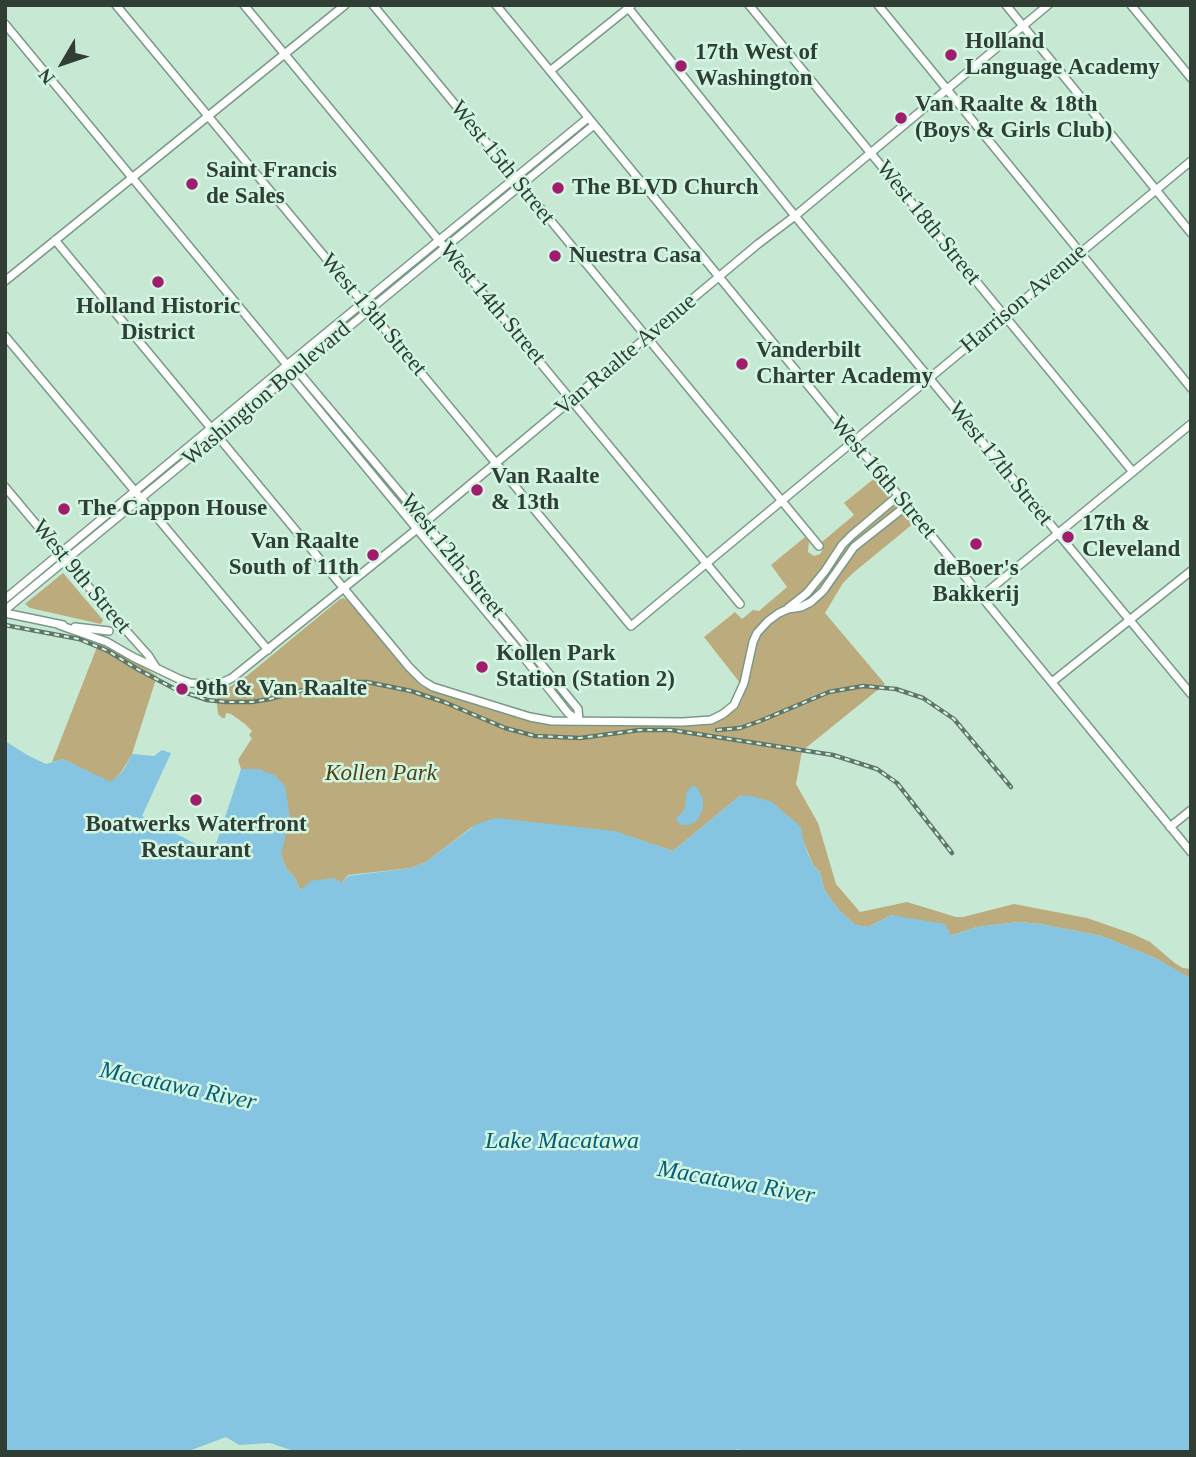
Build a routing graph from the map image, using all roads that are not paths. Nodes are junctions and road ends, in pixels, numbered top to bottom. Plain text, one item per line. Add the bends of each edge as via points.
1 (116, 5) edge
2 (244, 5) edge
3 (345, 5) edge
4 (373, 5) edge
5 (496, 5) edge
6 (749, 5) edge
7 (878, 5) edge
8 (1006, 5) edge
9 (1048, 5) edge
10 (1131, 5) edge
11 (628, 6) edge
12 (5, 24) edge
13 (1023, 26) junction
14 (285, 54) junction
15 (550, 71) junction
16 (1191, 78) edge
17 (947, 89) junction
18 (208, 117) junction
19 (588, 118) junction
20 (594, 125) junction
21 (870, 152) junction
22 (1191, 161) edge
23 (132, 177) junction
24 (518, 181) junction
25 (1156, 190) junction
26 (795, 216) junction
27 (1191, 233) edge
28 (55, 240) junction
29 (439, 240) junction
30 (445, 247) junction
31 (1080, 253) junction
32 (720, 277) junction
33 (5, 281) edge
34 (363, 303) junction
35 (368, 310) junction
36 (1004, 315) junction
37 (5, 336) edge
38 (648, 338) junction
39 (287, 365) junction
40 (293, 372) junction
41 (929, 377) junction
42 (1191, 388) edge
43 (572, 400) junction
44 (1191, 424) edge
45 (214, 432) junction
46 (852, 441) junction
47 (496, 463) junction
48 (1133, 472) junction
49 (5, 487) edge
50 (138, 494) junction
51 (898, 496) junction
52 (781, 500) junction
53 (906, 506) junction
54 (425, 523) junction
55 (417, 530) junction
56 (1058, 534) junction
57 (819, 546) dead end
58 (63, 556) junction
59 (706, 562) junction
60 (1191, 570) edge
61 (343, 589) junction
62 (982, 597) junction
63 (5, 599) edge
64 (740, 604) dead end
65 (788, 609) junction
66 (5, 611) edge
67 (113, 615) junction
68 (1129, 619) junction
69 (59, 625) junction
70 (631, 626) joint
71 (109, 631) junction
72 (107, 642) junction
73 (268, 650) junction
74 (156, 668) junction
75 (1052, 682) junction
76 (1191, 694) edge
77 (579, 722) junction
78 (1191, 810) edge
79 (1170, 827) junction
80 (1191, 852) edge

1 - 18 street, West 13th Street
2 - 14 street, West 14th Street
3 - 14 street
4 - 24 street, West 15th Street
5 - 15 street, West 16th Street
6 - 21 street, West 18th Street
7 - 17 street
8 - 13 street
9 - 13 street, Van Raalte Avenue
10 - 16 street
11 - 15 street
11 - 26 street, West 17th Street
12 - 23 street, West 12th Street
13 - 17 street, Van Raalte Avenue
13 - 25 street
14 - 18 street
14 - 29 street, West 14th Street
15 - 19 street, West 16th Street
17 - 21 street, Van Raalte Avenue
17 - 31 street
18 - 23 street
18 - 34 street, West 13th Street
19 - 20 street, West 16th Street
19 - 24 street, Washington Boulevard
20 - 24 street, Washington Boulevard
20 - 32 street, West 16th Street
21 - 26 street, Van Raalte Avenue
21 - 36 street, West 18th Street
22 - 25 street, Harrison Avenue
23 - 28 street
23 - 39 street, West 12th Street
24 - 29 street, Washington Boulevard
24 - 30 street, Washington Boulevard
24 - 38 street, West 15th Street
25 - 27 street
25 - 31 street, Harrison Avenue
26 - 32 street, Van Raalte Avenue
26 - 41 street, West 17th Street
28 - 33 street
28 - 45 street
29 - 30 street, West 14th Street
29 - 34 street, Washington Boulevard
30 - 35 street, Washington Boulevard
30 - 43 street, West 14th Street
31 - 36 street, Harrison Avenue
31 - 42 street
32 - 38 street, Van Raalte Avenue
32 - 46 street, West 16th Street
34 - 35 street, West 13th Street
34 - 39 street, Washington Boulevard
35 - 40 street, Washington Boulevard
35 - 47 street, West 13th Street
36 - 41 street, Harrison Avenue
36 - 48 street, West 18th Street
37 - 50 street
38 - 43 street, Van Raalte Avenue
38 - 52 street, West 15th Street
39 - 40 street, West 12th Street
39 - 45 street, Washington Boulevard
40 - 45 street, Washington Boulevard
40 - 54 street, West 12th Street via 301,374
40 - 55 street, West 12th Street via 294,380
41 - 46 street, Harrison Avenue
41 - 56 street, West 17th Street
43 - 47 street, Van Raalte Avenue
43 - 59 street, West 14th Street
44 - 48 street
45 - 50 street, Washington Boulevard
45 - 61 street
46 - 51 street, West 16th Street
46 - 52 street, Harrison Avenue
47 - 54 street, Van Raalte Avenue
47 - 70 street, West 13th Street
48 - 56 street
49 - 58 street, West 9th Street
50 - 58 street, Washington Boulevard
50 - 73 street
51 - 53 street, West 16th Street
51 - 65 street via 842,545 807,593
52 - 57 street, West 15th Street
52 - 59 street, Harrison Avenue
53 - 62 street, West 16th Street
53 - 65 street via 854,547 811,602
54 - 55 street, Van Raalte Avenue
54 - 77 street, West 12th Street via 578,709
55 - 61 street, Van Raalte Avenue
55 - 77 street, West 12th Street
56 - 62 street
56 - 68 street, West 17th Street
58 - 63 street, Washington Boulevard
58 - 66 street, Washington Boulevard
58 - 67 street, West 9th Street
59 - 64 street, West 14th Street
59 - 70 street, Harrison Avenue
60 - 68 street
61 - 73 street, Van Raalte Avenue
61 - 77 street via 409,667 433,687 530,717
62 - 75 street, West 16th Street
65 - 77 street via 757,633 744,683 734,705 723,714 711,720 683,722
66 - 69 street
67 - 71 street
67 - 74 street, West 9th Street
68 - 75 street
68 - 76 street, West 17th Street
69 - 71 street
69 - 72 street
71 - 72 street
72 - 74 street
73 - 74 street, Van Raalte Avenue via 219,684 195,684
75 - 79 street, West 16th Street
78 - 79 street
79 - 80 street, West 16th Street

